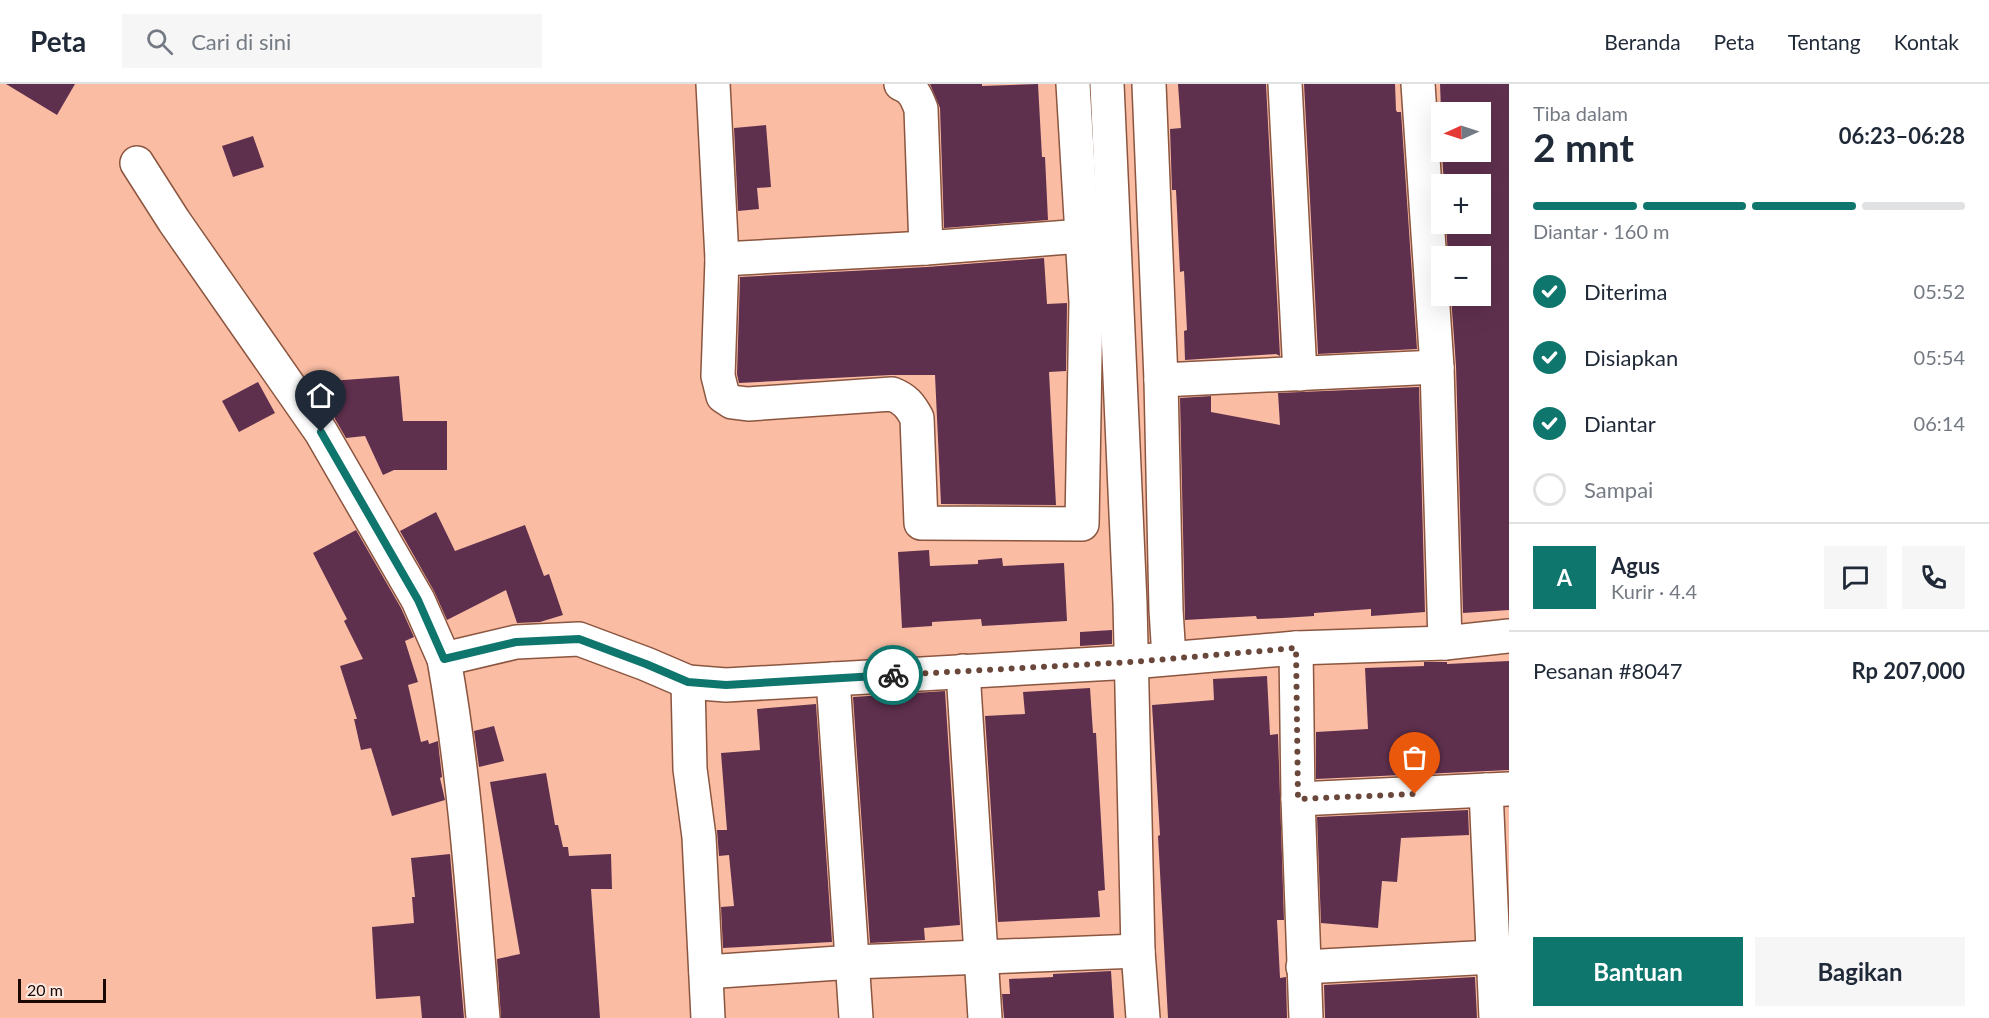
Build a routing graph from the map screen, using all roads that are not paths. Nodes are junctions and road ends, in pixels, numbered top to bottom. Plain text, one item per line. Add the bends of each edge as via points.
1 (713, 84) edge
2 (901, 84) edge
3 (1073, 84) edge
4 (1107, 84) edge
5 (1149, 84) edge
6 (1285, 84) edge
7 (1418, 84) edge
8 (137, 163) dead end
9 (1082, 236) junction
10 (926, 248) junction
11 (722, 259) junction
12 (1101, 302) junction
13 (1437, 367) junction
14 (1300, 374) junction
15 (1161, 380) junction
16 (1509, 636) edge
17 (1445, 643) junction
18 (1296, 648) junction
19 (1169, 658) junction
20 (444, 659) junction
21 (1132, 662) junction
22 (963, 671) junction
23 (834, 679) junction
24 (688, 682) junction
25 (1498, 790) edge
26 (1298, 799) junction
27 (1138, 951) junction
28 (980, 957) junction
29 (1493, 957) junction
30 (853, 962) junction
31 (1303, 967) junction
32 (706, 972) junction
33 (483, 1018) edge
34 (708, 1018) edge
35 (856, 1018) edge
36 (985, 1018) edge
37 (1143, 1018) edge
38 (1306, 1018) edge
39 (1496, 1018) edge

1 - 11 street
2 - 10 street via 915,94 921,109
3 - 9 street
4 - 12 street
5 - 15 street
6 - 14 street
7 - 13 street
8 - 20 street via 321,432 418,600
9 - 10 street
9 - 12 street
10 - 11 street
11 - 12 street via 718,376 723,396 748,404 892,394 903,399 917,418 921,523 1082,524
12 - 21 street
13 - 14 street
13 - 17 street
14 - 15 street
15 - 19 street
16 - 17 street
17 - 18 street
18 - 19 street
18 - 26 street
19 - 21 street
20 - 24 street via 516,642 579,639
20 - 33 street via 454,714
21 - 22 street
21 - 27 street
22 - 23 street
22 - 28 street
23 - 24 street via 726,685
23 - 30 street
24 - 32 street via 690,770 699,837
25 - 26 street
25 - 29 street
26 - 31 street
27 - 28 street
27 - 37 street
28 - 30 street
28 - 36 street
29 - 31 street
29 - 39 street
30 - 32 street
30 - 35 street
31 - 38 street
32 - 34 street

